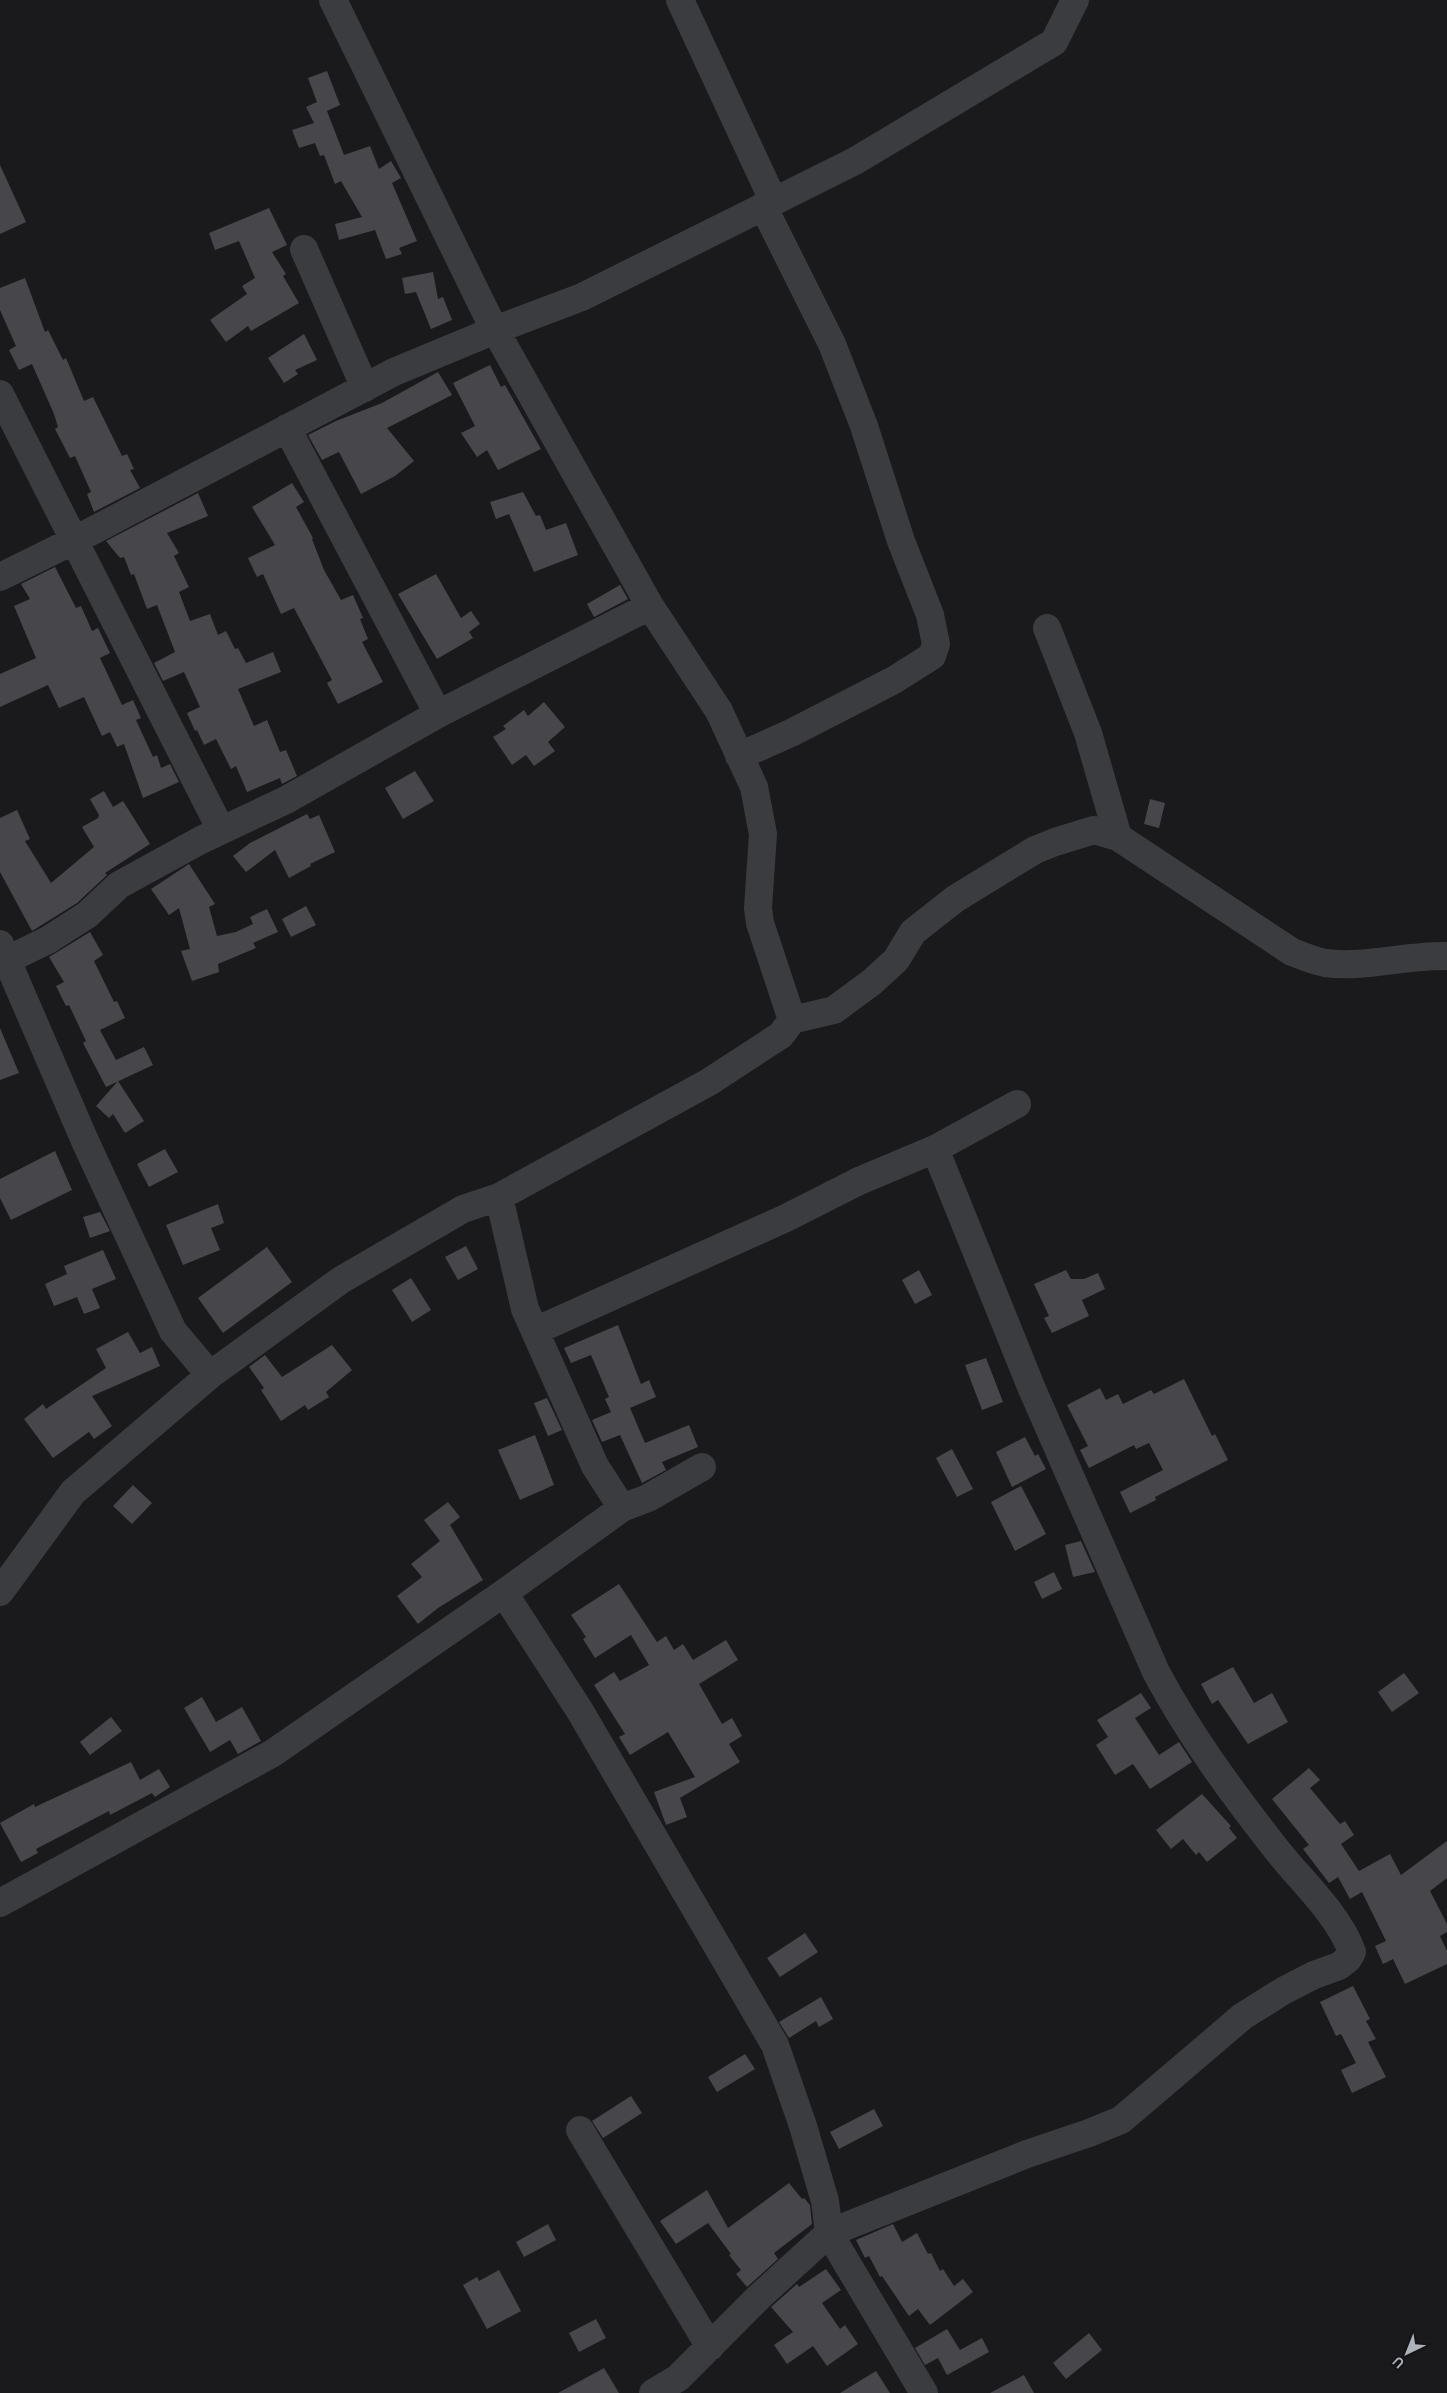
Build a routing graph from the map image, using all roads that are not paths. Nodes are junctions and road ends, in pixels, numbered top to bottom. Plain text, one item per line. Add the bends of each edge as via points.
1 (332, 0) edge
2 (680, 0) edge
3 (1055, 0) edge
4 (1076, 0) edge
5 (1054, 42) junction
6 (768, 203) junction
7 (304, 250) dead end
8 (495, 330) junction
9 (365, 388) junction
10 (0, 394) edge
11 (288, 428) junction
12 (76, 540) junction
13 (0, 577) edge
14 (650, 606) junction
15 (1047, 628) dead end
16 (438, 714) junction
17 (739, 756) junction
18 (221, 830) junction
19 (1118, 838) junction
20 (4, 952) edge
21 (1447, 956) edge
22 (792, 1020) junction
23 (1017, 1104) dead end
24 (935, 1149) junction
25 (499, 1197) junction
26 (535, 1331) junction
27 (210, 1375) junction
28 (702, 1468) dead end
29 (622, 1508) junction
30 (0, 1592) edge
31 (504, 1593) junction
32 (0, 1902) edge
33 (580, 2130) dead end
34 (829, 2233) junction
35 (710, 2347) junction
36 (653, 2393) edge
37 (924, 2393) edge

1 - 8 street
2 - 6 street
3 - 5 street
4 - 5 street
5 - 6 street via 855,161
6 - 8 street via 582,297
6 - 17 street via 832,344 857,408 901,541 930,615 936,644 932,656 894,680
7 - 9 street
8 - 9 street via 394,372
8 - 14 street
9 - 11 street
10 - 12 street
11 - 12 street
11 - 16 street
12 - 13 street
12 - 18 street
14 - 16 street
14 - 17 street via 719,711
15 - 19 street via 1088,733
16 - 18 street via 286,800
17 - 22 street via 754,787 764,834 758,908 760,923
18 - 20 street via 119,885 87,915 48,940
19 - 21 street via 1292,952 1322,962 1350,965
19 - 22 street via 1094,830 1036,850 955,899 913,932 896,960 834,1010
20 - 27 street via 85,1140 173,1331
22 - 25 street via 781,1035 709,1082
23 - 24 street
24 - 26 street
24 - 34 street via 1032,1389 1165,1688 1218,1772 1326,1909 1348,1940 1352,1952 1339,1966 1290,1987 1243,2016 1121,2120
25 - 26 street via 525,1310
25 - 27 street via 463,1210 341,1280
26 - 29 street via 595,1466
27 - 30 street via 73,1492
28 - 29 street via 648,1498
29 - 31 street
31 - 32 street via 273,1753
31 - 34 street via 580,1711 776,2044 822,2191
33 - 35 street
34 - 35 street
34 - 37 street
35 - 36 street via 678,2378

